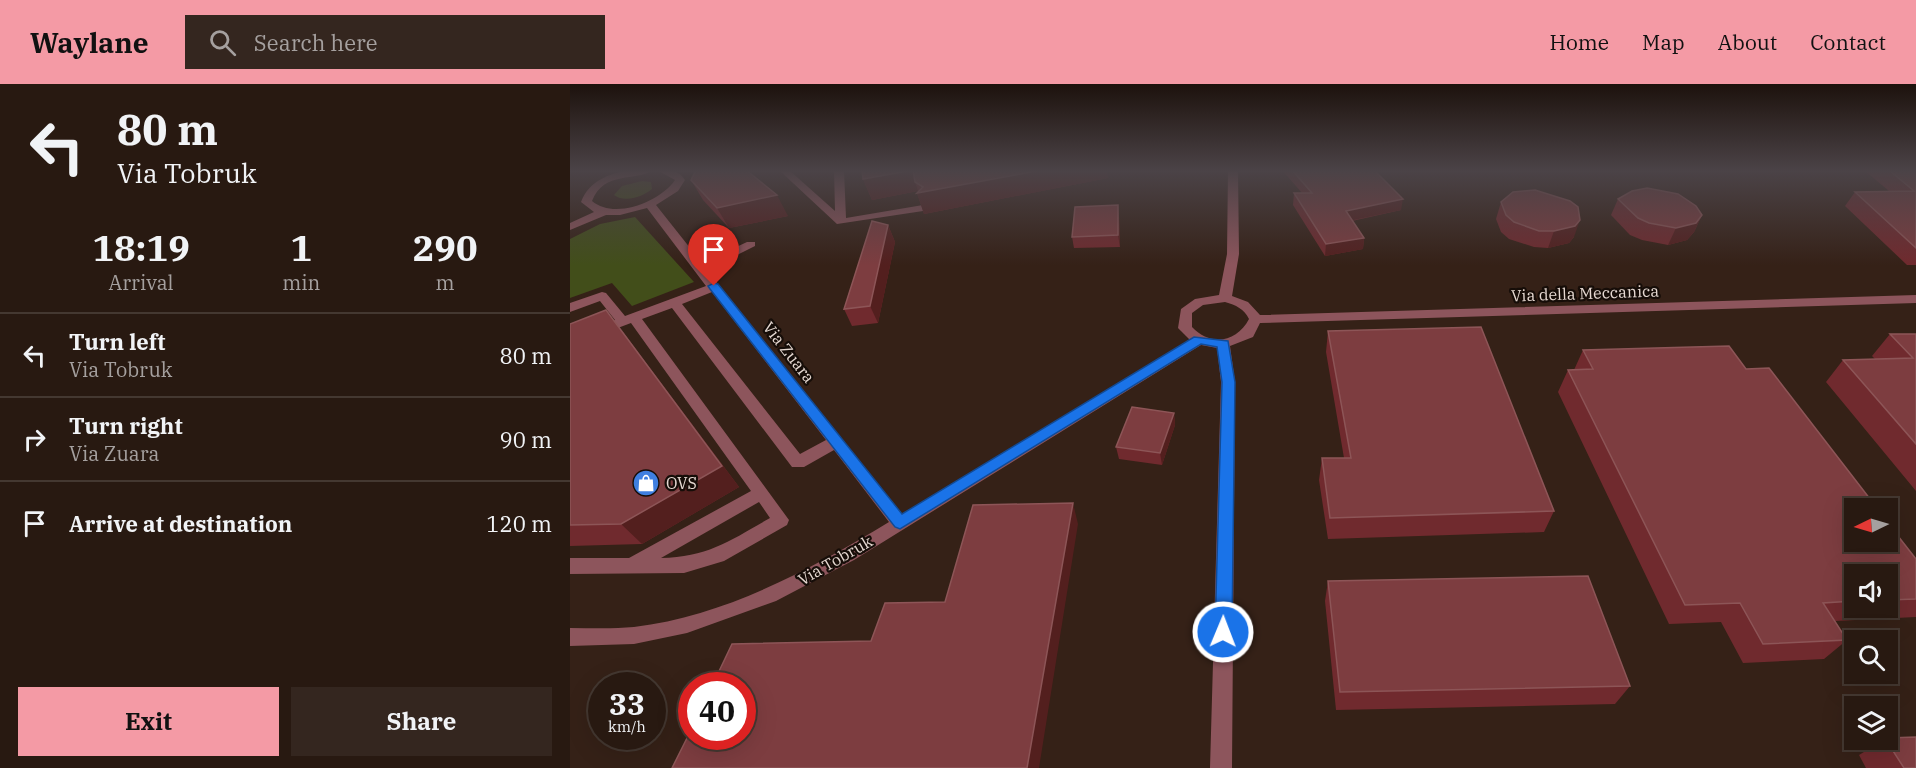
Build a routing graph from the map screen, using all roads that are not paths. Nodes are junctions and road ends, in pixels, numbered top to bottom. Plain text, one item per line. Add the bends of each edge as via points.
1 (586, 202) edge
2 (653, 202) edge
3 (819, 202) edge
4 (840, 202) edge
5 (1233, 202) edge
6 (649, 204) junction
7 (589, 207) junction
8 (923, 208) edge
9 (604, 211) junction
10 (570, 219) edge
11 (841, 222) junction
12 (570, 227) edge
13 (751, 244) dead end
14 (700, 269) junction
15 (714, 286) junction
16 (1225, 298) junction
17 (1916, 299) edge
18 (674, 302) junction
19 (570, 308) edge
20 (1256, 319) junction
21 (628, 320) junction
22 (1199, 340) junction
23 (570, 342) edge
24 (1223, 344) junction
25 (836, 441) junction
26 (762, 493) junction
27 (900, 523) junction
28 (632, 565) junction
29 (570, 566) edge
30 (570, 637) edge
31 (1221, 768) edge

1 - 7 street
2 - 6 street
3 - 11 street
4 - 11 street
5 - 16 street via 1233,254
6 - 9 street
6 - 14 street, Via Zuara
7 - 9 street
7 - 10 street
8 - 11 street
9 - 12 street
13 - 14 street
14 - 15 street, Via Zuara
15 - 18 street
15 - 25 street, Via Zuara
16 - 20 street via 1246,305
16 - 22 street via 1199,302 1186,312 1185,328
17 - 20 street, Via della Meccanica
18 - 21 street
18 - 25 street via 798,463
19 - 21 street via 602,296
20 - 24 street via 1248,334
21 - 23 street
21 - 26 street
22 - 24 street
22 - 27 street, Via Tobruk
24 - 31 street via 1228,382
25 - 27 street, Via Zuara
26 - 28 street
26 - 28 street via 782,520 718,556 684,565
27 - 30 street, Via Tobruk via 804,579 727,614 642,634
28 - 29 street

